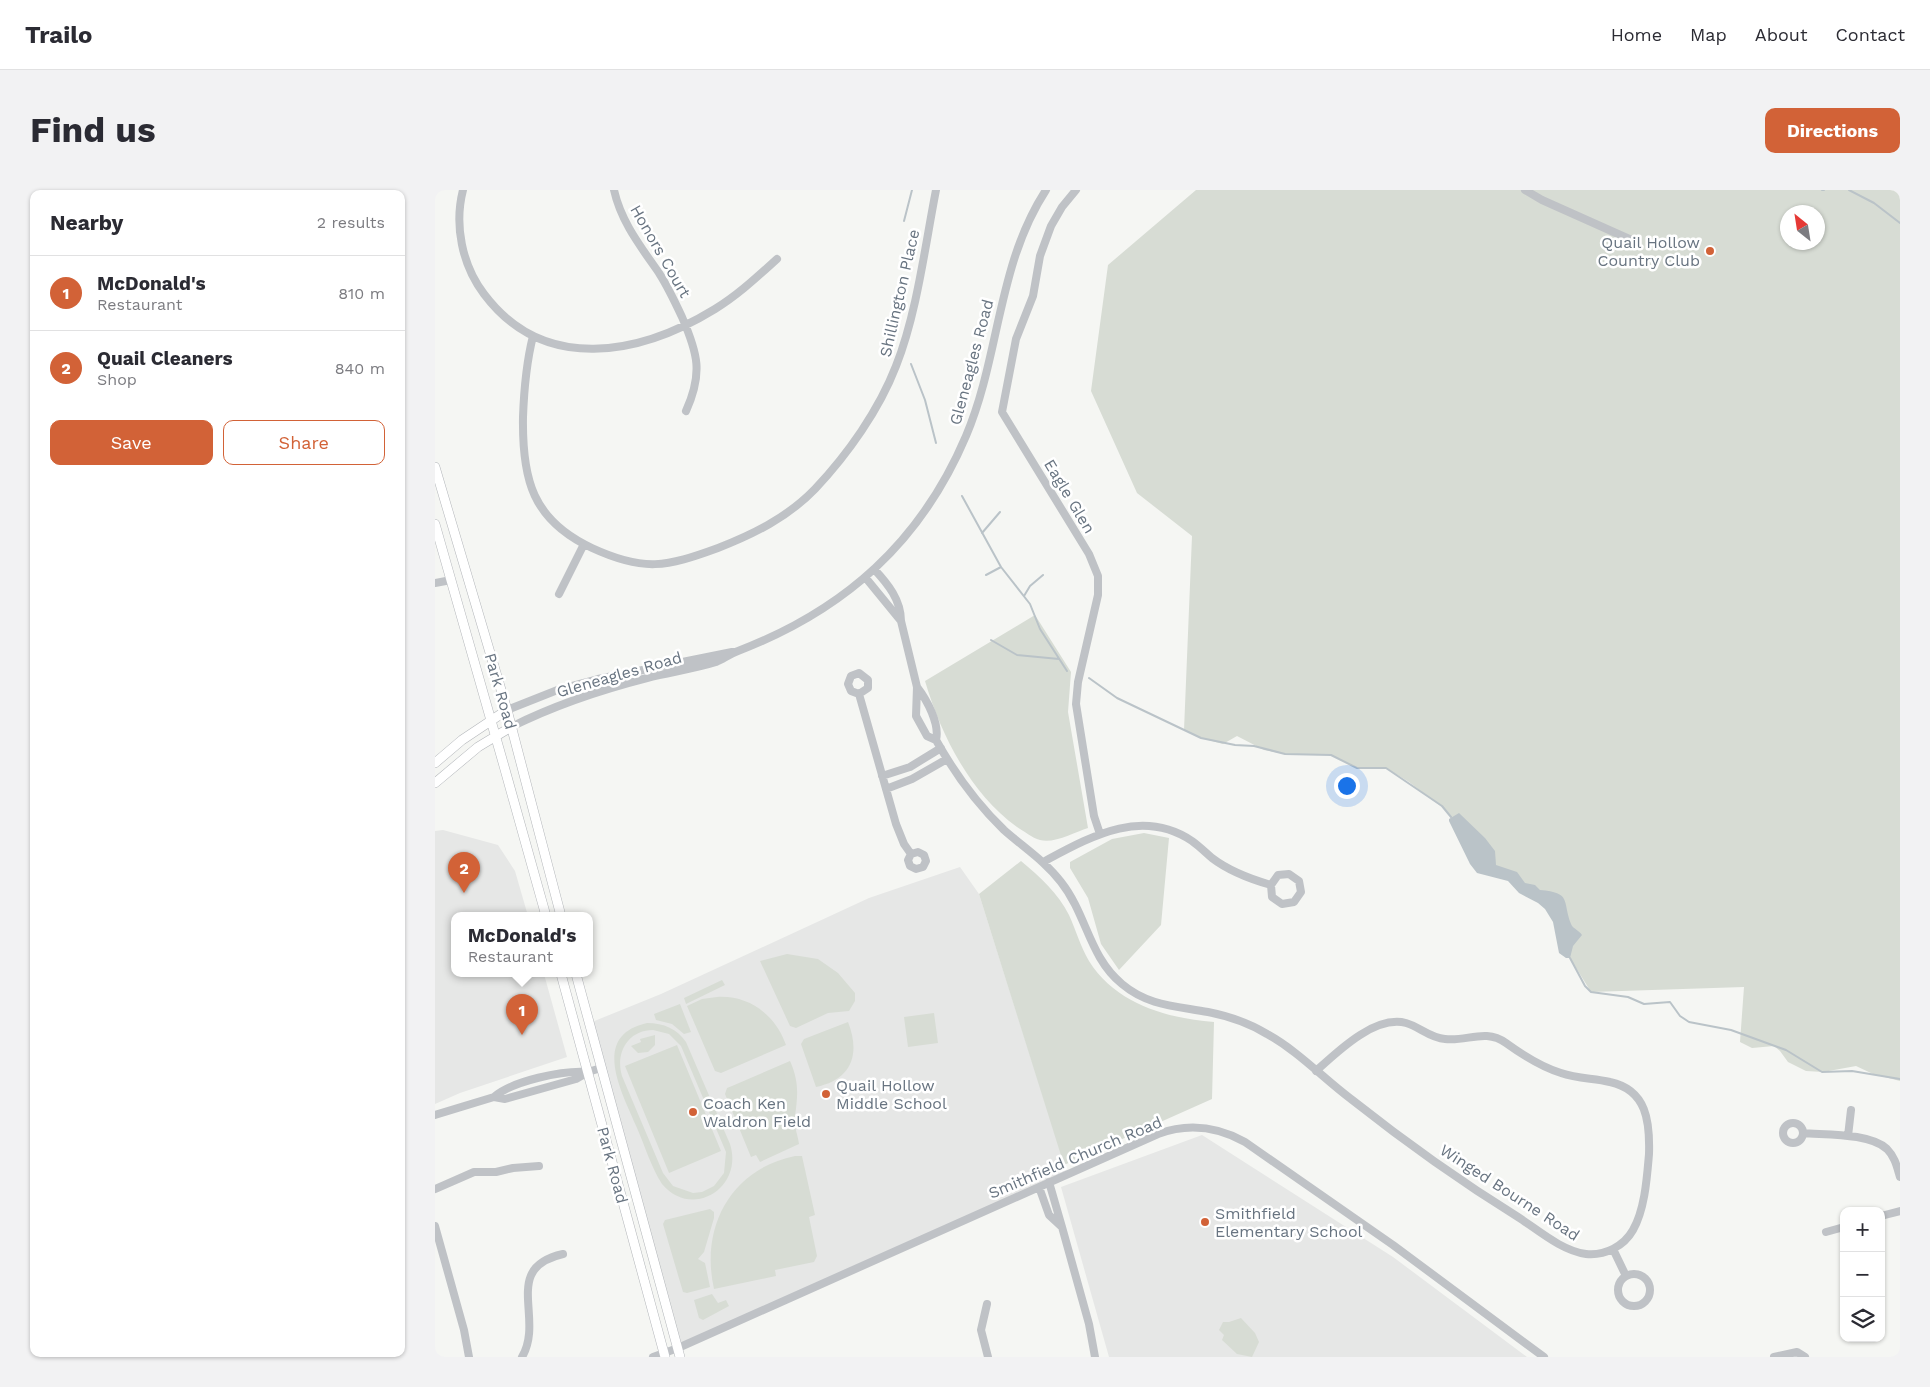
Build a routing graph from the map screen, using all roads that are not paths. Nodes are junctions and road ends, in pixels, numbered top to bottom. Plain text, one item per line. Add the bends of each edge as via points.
1 (463, 190) edge
2 (615, 190) edge
3 (936, 190) edge
4 (1047, 190) edge
5 (1076, 190) edge
6 (1525, 190) edge
7 (1636, 242) dead end
8 (777, 259) dead end
9 (685, 325) junction
10 (533, 336) junction
11 (686, 411) dead end
12 (435, 467) edge
13 (435, 524) edge
14 (584, 544) junction
15 (874, 569) junction
16 (865, 577) junction
17 (451, 580) junction
18 (435, 583) edge
19 (559, 594) dead end
20 (901, 620) junction
21 (736, 652) junction
22 (917, 687) junction
23 (859, 694) dead end
24 (507, 710) junction
25 (492, 719) junction
26 (511, 727) junction
27 (497, 735) junction
28 (936, 740) junction
29 (941, 748) junction
30 (947, 759) junction
31 (435, 763) edge
32 (882, 776) junction
33 (435, 783) edge
34 (886, 789) junction
35 (1100, 834) junction
36 (911, 854) dead end
37 (1043, 862) junction
38 (1271, 885) junction
39 (544, 912) edge
40 (560, 912) edge
41 (562, 977) edge
42 (577, 977) edge
43 (601, 1068) junction
44 (1316, 1071) junction
45 (588, 1072) junction
46 (1851, 1110) dead end
47 (435, 1115) edge
48 (1803, 1134) dead end
49 (1848, 1136) junction
50 (539, 1166) dead end
51 (1900, 1177) edge
52 (1049, 1182) junction
53 (1039, 1187) junction
54 (435, 1189) edge
55 (1900, 1211) edge
56 (1885, 1215) edge
57 (435, 1226) edge
58 (1062, 1227) junction
59 (1840, 1228) edge
60 (1826, 1232) dead end
61 (1613, 1249) junction
62 (563, 1254) dead end
63 (1626, 1276) junction
64 (987, 1304) dead end
65 (679, 1353) edge
66 (665, 1355) edge
67 (469, 1357) edge
68 (522, 1357) edge
69 (653, 1357) edge
70 (988, 1357) edge
71 (1095, 1357) edge
72 (1544, 1357) edge
73 (1774, 1357) edge
74 (1806, 1357) edge

1 - 10 street via 460,237 473,276 499,312
2 - 9 street, Honors Court via 632,234 668,287
3 - 14 street, Shillington Place via 907,333 896,366 863,427 815,489 763,529 678,562 637,564
4 - 15 street, Gleneagles Road via 1027,224 1014,256 982,388 953,465 904,540
5 - 35 street, Eagle Glen via 1051,226 1040,256 1033,296 1016,339 1002,412 1089,554 1098,576 1098,595 1076,704 1094,816
6 - 7 street
8 - 9 street via 730,300
9 - 10 street via 632,344 607,349 573,349
9 - 11 street, Honors Court via 696,351 698,368
10 - 14 street, Shillington Place via 525,373 523,443 526,475 535,499 547,516
12 - 24 main road, Park Road
13 - 17 main road, Park Road
14 - 19 street
15 - 16 street, Gleneagles Road
15 - 20 street, Winged Bourne Road via 898,603
16 - 20 street, Winged Bourne Road
16 - 21 street, Gleneagles Road via 838,600 801,623
17 - 18 street
17 - 25 main road, Park Road
20 - 22 street, Winged Bourne Road
21 - 24 street, Gleneagles Road via 598,678
21 - 26 street, Gleneagles Road via 716,662 606,689 543,711
22 - 28 street, Winged Bourne Road via 925,697 938,732
22 - 28 street, Winged Bourne Road via 916,716 927,736
23 - 32 street
24 - 25 main road
24 - 26 main road, Park Road
25 - 27 main road, Park Road
25 - 31 main road
26 - 27 main road
26 - 40 main road, Park Road
27 - 33 main road via 450,768
27 - 39 main road, Park Road
28 - 29 street, Winged Bourne Road
29 - 30 street, Winged Bourne Road
29 - 32 street via 910,767
30 - 34 street via 912,779
30 - 37 street, Winged Bourne Road via 968,792 989,815
32 - 34 street
34 - 36 street via 904,844
35 - 37 street
35 - 38 street via 1140,825 1166,828 1192,841 1238,873
37 - 44 street, Winged Bourne Road via 1073,898 1105,968 1130,990 1153,1003 1210,1012 1245,1023 1282,1043
38 - 38 street via 1273,897 1282,904 1294,902 1301,892 1299,881 1289,874 1278,875
41 - 45 main road, Park Road
42 - 43 main road, Park Road
43 - 45 street
43 - 65 main road, Park Road
44 - 61 street, Winged Bourne Road via 1463,1181 1571,1250 1594,1254
44 - 61 street via 1367,1030 1394,1022 1415,1026 1442,1039 1489,1036 1502,1040 1548,1069 1579,1078 1608,1081 1626,1088 1640,1099 1648,1115 1648,1161 1636,1226 1627,1239
45 - 47 street via 570,1071 550,1076
45 - 66 main road, Park Road
46 - 49 street
48 - 49 street
49 - 51 street via 1872,1140 1886,1149
50 - 54 street via 474,1172
52 - 53 street, Smithfield Church Road
52 - 58 street
52 - 72 street, Smithfield Church Road via 1167,1131 1194,1127 1224,1132 1245,1142 1320,1194
53 - 58 street via 1049,1216
53 - 65 street, Smithfield Church Road
55 - 56 street
57 - 67 street
58 - 71 street
59 - 60 street
61 - 63 street
62 - 68 street via 541,1261 530,1274 528,1341
63 - 63 street via 1638,1274 1648,1282 1649,1294 1641,1303 1629,1305 1620,1297 1619,1285
64 - 70 street via 981,1330
65 - 66 street, Smithfield Church Road
66 - 69 street, Smithfield Church Road
73 - 74 street via 1797,1352

